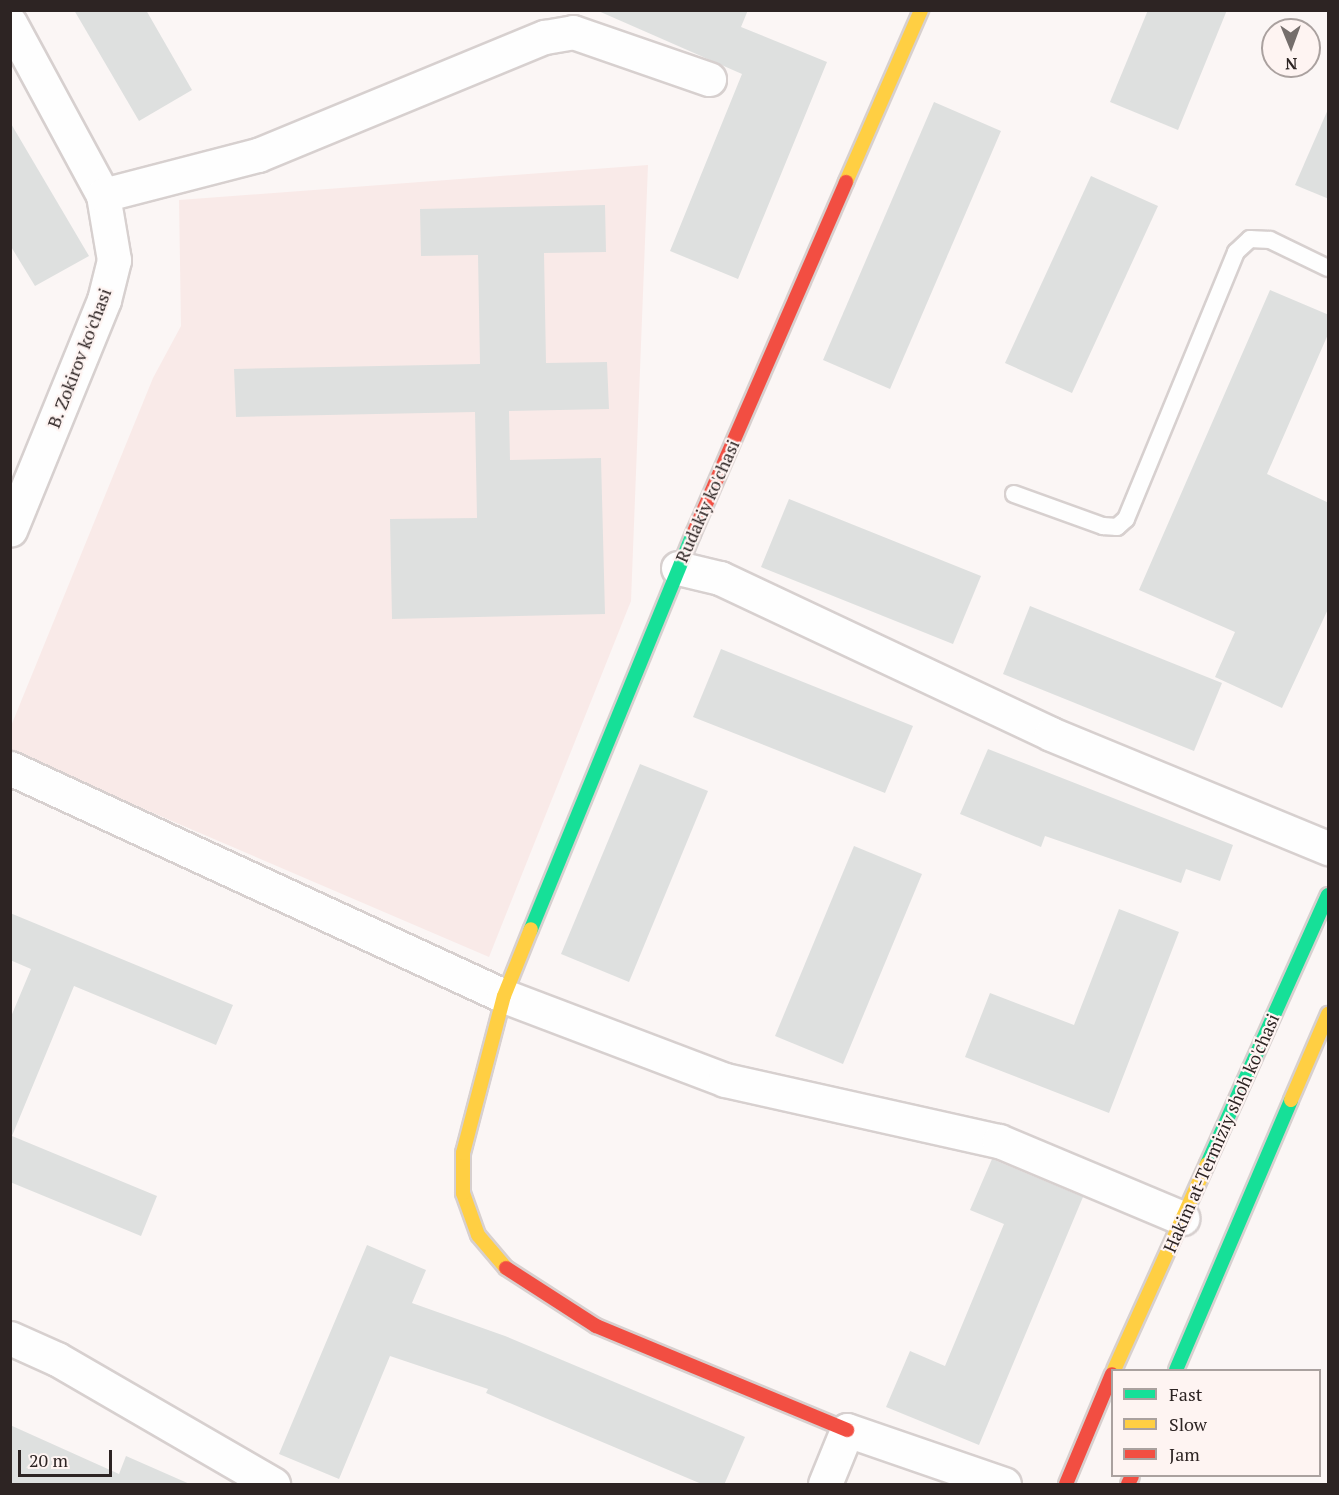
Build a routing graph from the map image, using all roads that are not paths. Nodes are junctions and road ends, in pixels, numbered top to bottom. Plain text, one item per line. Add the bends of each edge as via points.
1 (921, 10) edge
2 (10, 23) edge
3 (709, 79) dead end
4 (103, 195) junction
5 (1329, 268) edge
6 (1014, 494) dead end
7 (10, 530) edge
8 (678, 568) junction
9 (10, 768) edge
10 (1329, 848) edge
11 (1329, 895) edge
12 (504, 996) junction
13 (1329, 1014) edge
14 (1182, 1218) junction
15 (10, 1338) edge
16 (1114, 1369) edge
17 (1177, 1369) edge
18 (1111, 1377) edge
19 (847, 1430) junction
20 (228, 1474) edge
21 (273, 1485) edge
22 (825, 1485) edge
23 (1004, 1485) edge
24 (1066, 1485) edge

1 - 8 street, Rudakiy ko'chasi
2 - 4 street, B. Zokirov ko'chasi
3 - 4 street via 573,32 563,33 258,155
4 - 7 street, B. Zokirov ko'chasi via 114,260 105,300
5 - 6 lane via 1270,240 1250,239 1236,252 1126,519 1116,527
8 - 10 street via 720,578 1051,734
8 - 12 street, Rudakiy ko'chasi
9 - 12 street
11 - 14 street, Hakim at-Termiziy shoh ko'chasi
12 - 14 street via 725,1080 999,1142
12 - 19 street, Rudakiy ko'chasi via 463,1153 463,1193 478,1235 510,1273 596,1326
13 - 17 street
14 - 16 street, Hakim at-Termiziy shoh ko'chasi
15 - 20 street via 57,1359
18 - 24 street, Hakim at-Termiziy shoh ko'chasi
19 - 22 street
19 - 23 street
20 - 21 street

